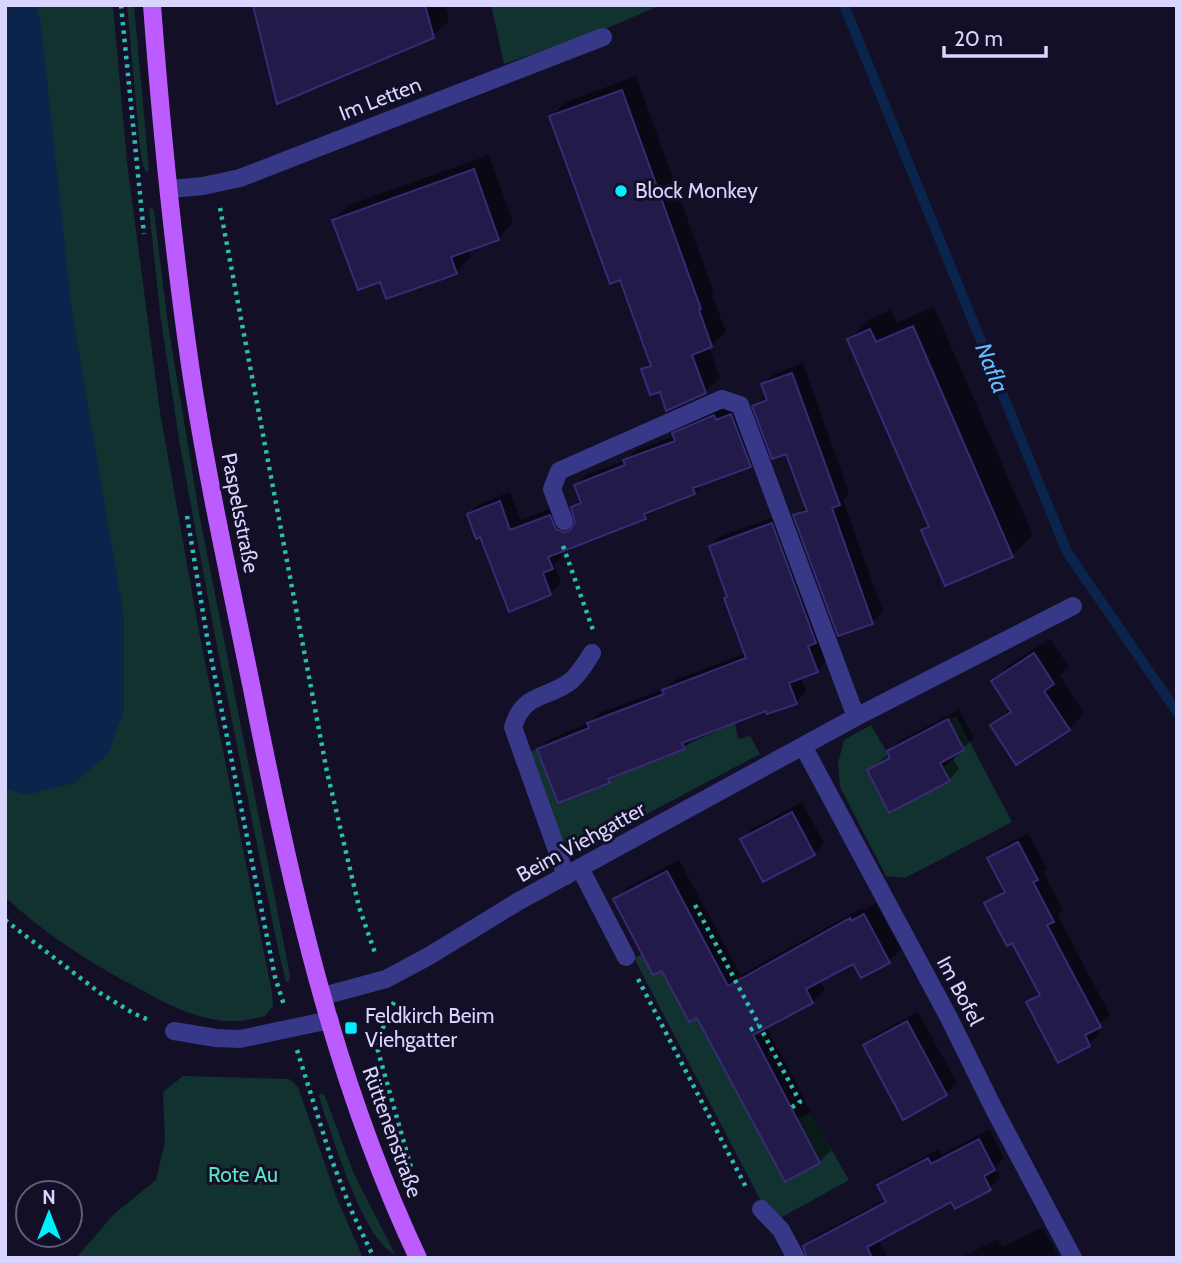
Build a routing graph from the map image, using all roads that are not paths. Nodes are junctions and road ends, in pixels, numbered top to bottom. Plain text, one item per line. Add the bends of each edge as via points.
1 (152, 5) edge
2 (603, 37) dead end
3 (170, 189) junction
4 (564, 521) road end
5 (1073, 606) dead end
6 (592, 653) road end
7 (856, 717) junction
8 (803, 746) junction
9 (573, 872) junction
10 (626, 957) road end
11 (323, 996) junction
12 (330, 1020) junction
13 (174, 1031) road end
14 (761, 1209) road end
15 (418, 1258) edge
16 (796, 1258) edge
17 (1073, 1258) edge

1 - 3 main road, Paspelsstraße
2 - 3 street, Im Letten via 240,178
3 - 11 main road, Paspelsstraße via 190,366 222,542 272,788
4 - 7 street via 552,488 559,471 722,399 740,405
5 - 7 street, Beim Viehgatter
6 - 9 street via 570,681 517,712 513,727
7 - 8 street, Beim Viehgatter
8 - 9 street, Beim Viehgatter
8 - 17 street, Im Bofel
9 - 10 street
9 - 11 street, Beim Viehgatter via 386,979
11 - 12 main road, Paspelsstraße
12 - 13 street via 240,1039
12 - 15 main road, Rüttenenstraße via 358,1113
14 - 16 street via 781,1230

